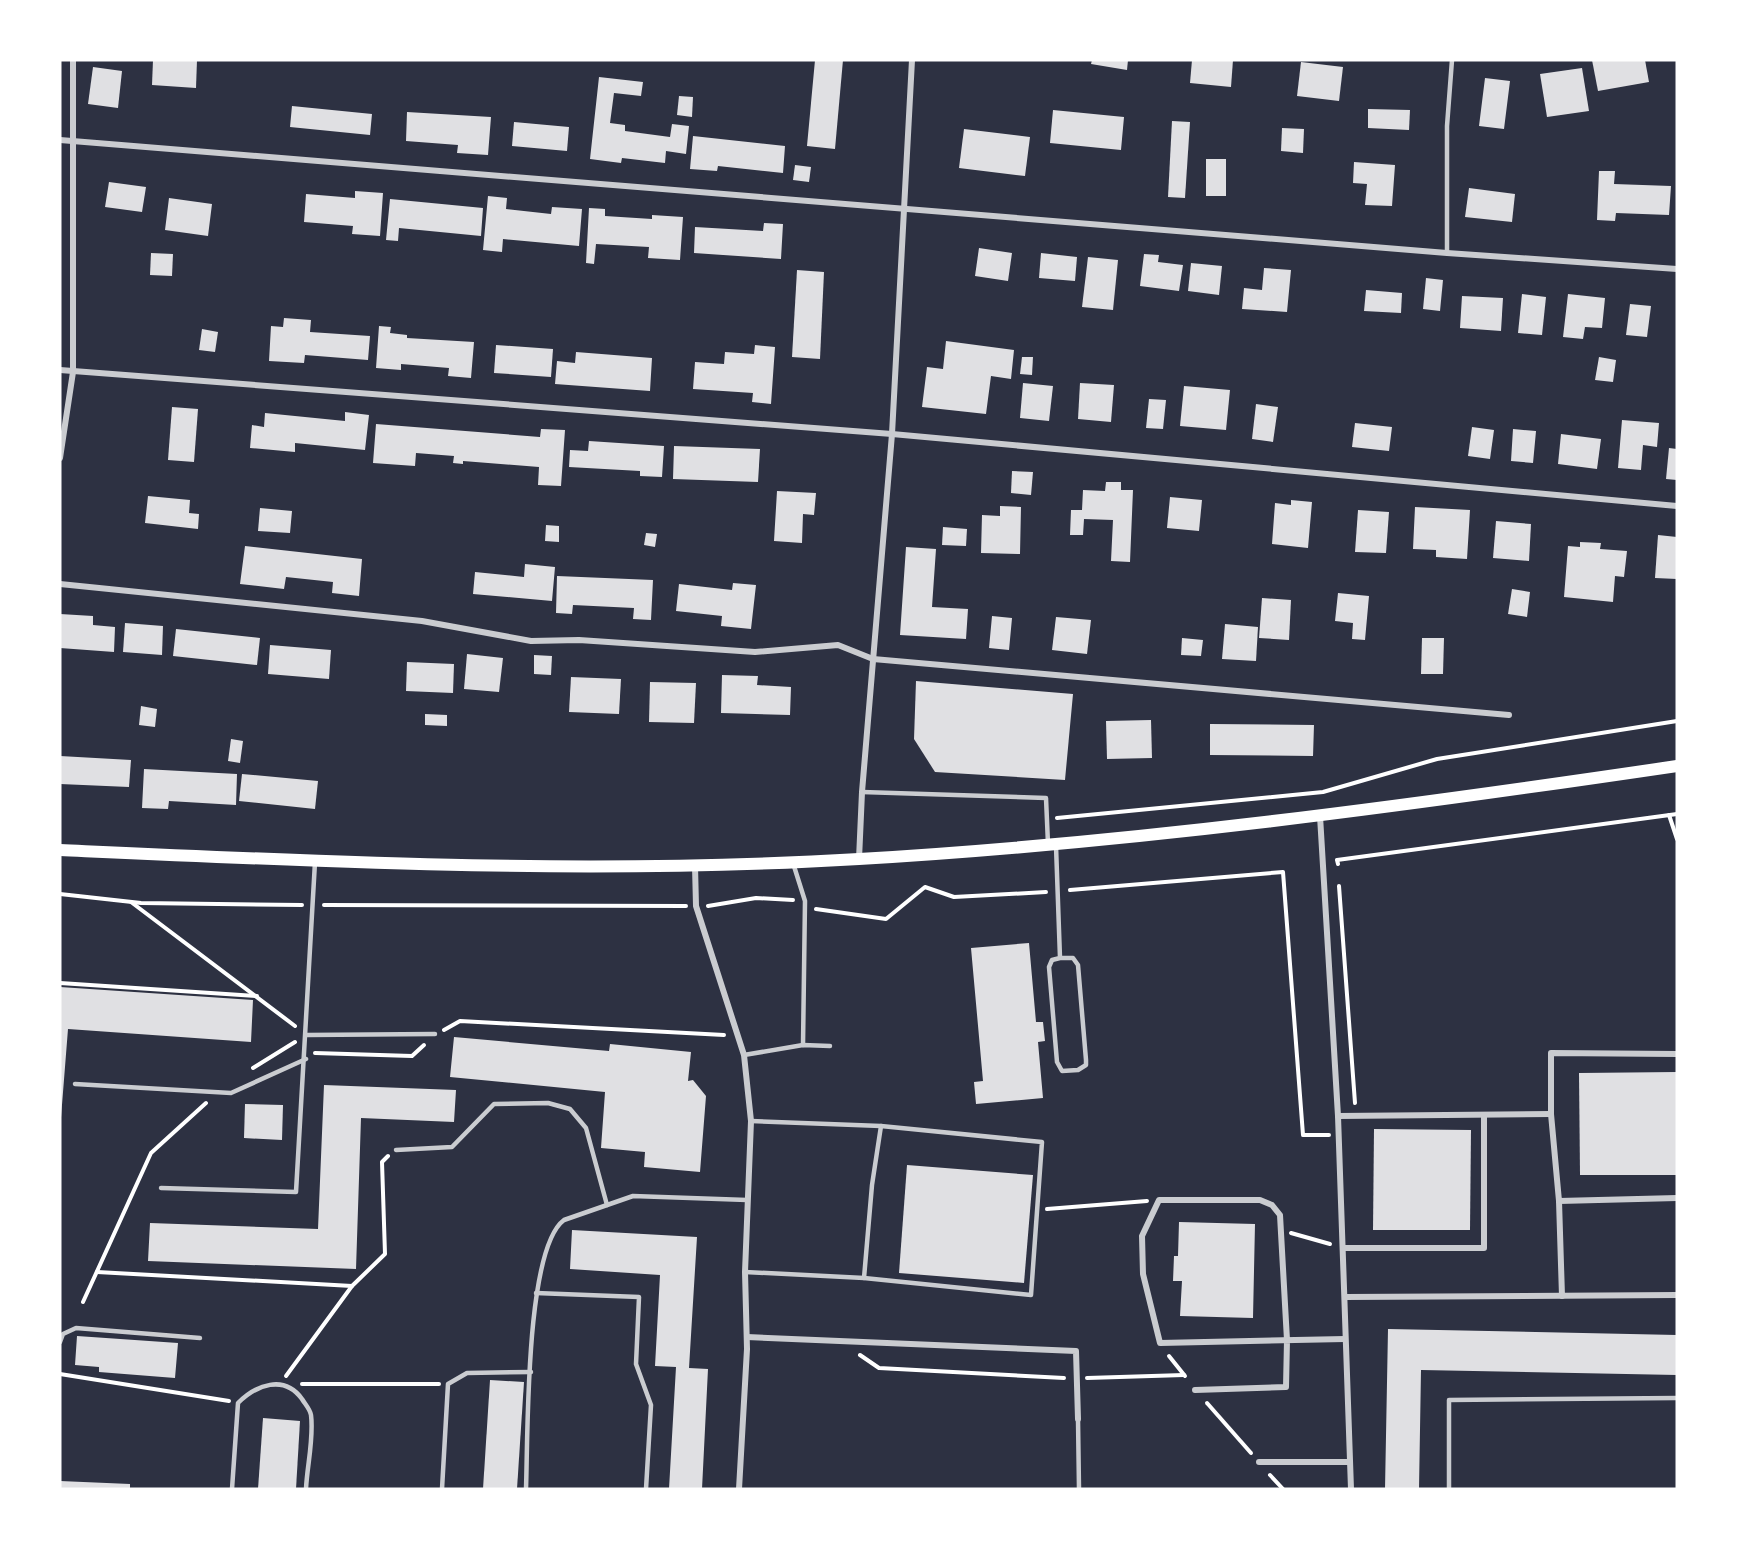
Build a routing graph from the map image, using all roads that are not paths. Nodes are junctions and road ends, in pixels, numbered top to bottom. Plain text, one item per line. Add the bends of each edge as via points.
1 (73, 60) edge
2 (912, 60) edge
3 (1452, 60) edge
4 (60, 140) edge
5 (75, 141) junction
6 (906, 209) junction
7 (1447, 253) junction
8 (1677, 268) edge
9 (60, 370) edge
10 (73, 372) junction
11 (892, 434) junction
12 (60, 458) edge
13 (1677, 506) edge
14 (60, 584) edge
15 (873, 659) junction
16 (1509, 715) dead end
17 (1677, 766) edge
18 (862, 792) junction
19 (1320, 816) junction
20 (1052, 843) junction
21 (60, 850) edge
22 (859, 859) junction
23 (315, 861) junction
24 (793, 862) junction
25 (695, 866) junction
26 (1060, 958) junction
27 (435, 1034) road end
28 (307, 1035) junction
29 (803, 1044) junction
30 (830, 1046) dead end
31 (1677, 1054) edge
32 (744, 1055) junction
33 (306, 1059) junction
34 (75, 1084) dead end
35 (1551, 1114) junction
36 (1338, 1116) junction
37 (1484, 1116) junction
38 (751, 1121) junction
39 (881, 1126) junction
40 (396, 1150) road end
41 (161, 1188) dead end
42 (1677, 1198) edge
43 (747, 1200) junction
44 (1559, 1201) junction
45 (607, 1205) junction
46 (1344, 1248) junction
47 (745, 1272) junction
48 (864, 1278) junction
49 (536, 1293) junction
50 (1677, 1295) edge
51 (1562, 1296) junction
52 (1345, 1297) junction
53 (747, 1337) junction
54 (201, 1338) dead end
55 (1346, 1339) junction
56 (1287, 1340) junction
57 (60, 1342) edge
58 (531, 1372) junction
59 (1195, 1390) road end
60 (1677, 1398) edge
61 (1078, 1419) joint
62 (1259, 1462) road end
63 (1350, 1462) junction
64 (232, 1489) edge
65 (306, 1489) edge
66 (442, 1489) edge
67 (526, 1489) edge
68 (646, 1489) edge
69 (739, 1489) edge
70 (1079, 1489) edge
71 (1351, 1489) edge
72 (1449, 1489) edge

1 - 5 street
2 - 6 street
3 - 7 lane via 1447,126
4 - 5 street
5 - 6 street
5 - 10 street
6 - 7 street
6 - 11 street
7 - 8 street
9 - 10 street
10 - 11 street
10 - 12 street
11 - 13 street
11 - 15 street
14 - 15 street via 423,621 531,641 579,640 755,652 838,645
15 - 16 street
15 - 18 street
17 - 19 main road
18 - 20 lane via 1046,798
18 - 22 street
19 - 20 main road
19 - 36 street
20 - 22 main road
20 - 26 lane
21 - 23 main road
22 - 24 main road
23 - 25 main road
23 - 28 lane
24 - 25 main road
24 - 29 lane via 805,901
25 - 32 street via 696,906
26 - 26 lane via 1073,958 1078,965 1086,1060 1086,1065 1078,1070 1062,1071 1057,1062 1048,968 1052,960
27 - 28 lane
28 - 33 lane
29 - 30 lane
29 - 32 lane
31 - 35 street via 1551,1053
32 - 38 street
33 - 34 lane via 231,1093
33 - 41 lane via 296,1192
35 - 37 street
35 - 44 street
36 - 37 street
36 - 46 street
37 - 46 street via 1484,1248
38 - 39 lane
38 - 43 street
39 - 48 lane
39 - 48 lane via 1042,1142 1031,1295
40 - 45 lane via 452,1147 494,1104 548,1103 570,1109 586,1128
42 - 44 street
43 - 45 lane via 633,1196
43 - 47 street
44 - 51 street
45 - 49 lane via 556,1226
46 - 52 street
47 - 48 lane
47 - 53 street
49 - 58 lane
49 - 68 lane via 639,1297 636,1364 651,1405
50 - 51 street
51 - 52 street
52 - 55 street
53 - 61 street via 1076,1351
53 - 69 street
54 - 57 lane via 76,1328 63,1334
55 - 56 street
55 - 63 street
56 - 56 street via 1282,1231 1280,1215 1272,1205 1260,1200 1160,1200 1142,1236 1143,1274 1160,1343
56 - 59 street via 1286,1388
58 - 66 lane via 467,1373 448,1384
58 - 67 lane
60 - 72 lane via 1449,1400
61 - 70 lane
62 - 63 street
63 - 71 street
64 - 65 lane via 238,1403 264,1384 280,1384 299,1395 311,1413

